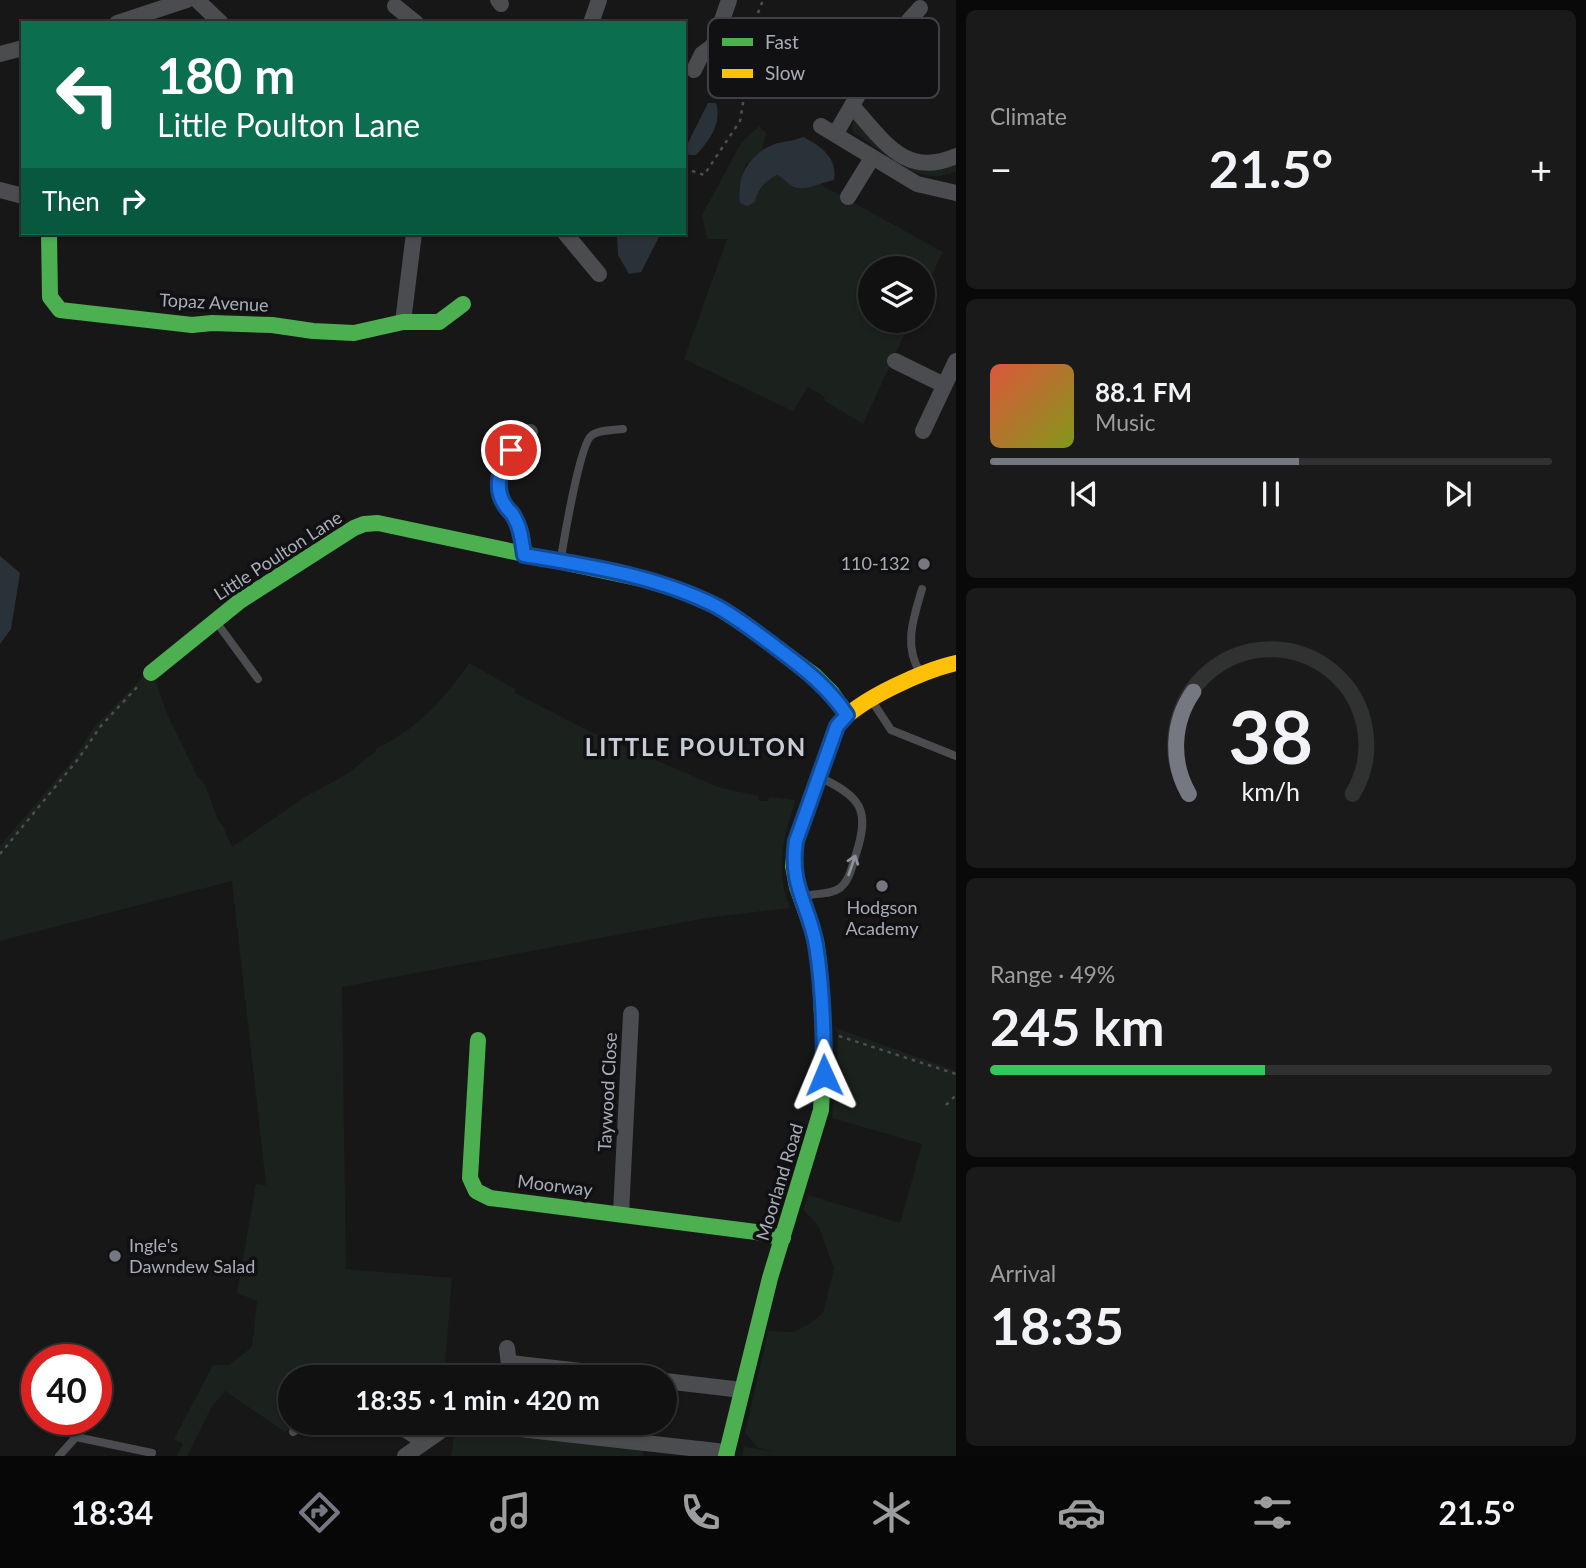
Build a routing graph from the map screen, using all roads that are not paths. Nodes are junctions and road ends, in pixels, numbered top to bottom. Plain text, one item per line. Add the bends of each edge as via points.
1 (187, 0) edge
2 (197, 0) edge
3 (599, 0) edge
4 (729, 0) edge
5 (916, 4) edge
6 (395, 6) dead end
7 (725, 18) edge
8 (930, 18) edge
9 (125, 21) edge
10 (219, 21) edge
11 (410, 21) edge
12 (592, 21) edge
13 (21, 49) edge
14 (708, 53) edge
15 (0, 54) edge
16 (694, 70) dead end
17 (857, 98) edge
18 (852, 106) junction
19 (956, 156) edge
20 (872, 158) junction
21 (0, 190) edge
22 (956, 193) edge
23 (21, 195) edge
24 (848, 197) dead end
25 (49, 235) edge
26 (414, 235) edge
27 (567, 235) edge
28 (599, 274) dead end
29 (463, 304) dead end
30 (403, 323) junction
31 (895, 361) dead end
32 (956, 362) edge
33 (944, 385) junction
34 (623, 429) dead end
35 (923, 431) dead end
36 (530, 432) dead end
37 (524, 555) junction
38 (560, 561) junction
39 (922, 589) dead end
40 (215, 621) junction
41 (956, 663) edge
42 (151, 673) road end
43 (922, 674) junction
44 (258, 679) dead end
45 (872, 701) junction
46 (847, 715) junction
47 (956, 756) edge
48 (820, 777) junction
49 (800, 898) junction
50 (631, 1014) dead end
51 (478, 1040) dead end
52 (621, 1213) junction
53 (783, 1238) junction
54 (509, 1361) dead end
55 (540, 1365) edge
56 (677, 1382) edge
57 (742, 1390) junction
58 (406, 1435) edge
59 (434, 1435) edge
60 (573, 1435) edge
61 (421, 1444) junction
62 (152, 1453) dead end
63 (729, 1455) edge
64 (59, 1456) edge
65 (405, 1456) edge

1 - 9 street
2 - 10 street
3 - 12 street
4 - 7 street
5 - 8 street
6 - 11 street
13 - 15 street
14 - 16 street via 702,54
17 - 18 street
18 - 19 street via 900,156 936,163
18 - 20 street via 829,130
20 - 22 street via 916,184
20 - 24 street
21 - 23 street
25 - 30 street, Topaz Avenue via 50,297 60,310 192,325 272,325 354,333
26 - 30 street
27 - 28 street
29 - 30 street, Topaz Avenue via 439,322
31 - 33 street
32 - 33 street
33 - 35 street
34 - 38 lane via 594,433 587,441
36 - 37 street via 511,450 498,481 500,495 521,532
37 - 38 street, Little Poulton Lane
37 - 40 street, Little Poulton Lane via 378,523 364,524 269,581
38 - 46 street, Little Poulton Lane via 680,590 717,607 814,675
39 - 43 lane via 910,635
40 - 42 street, Little Poulton Lane
40 - 44 lane
41 - 43 street
43 - 45 street
45 - 46 street
45 - 47 lane via 891,730
46 - 48 street, Moorland Road via 837,726
48 - 49 street, Moorland Road via 796,841 793,866
49 -> 48 lane via 841,887 863,832 858,800
49 - 53 street, Moorland Road via 816,942 824,1075 821,1110
50 - 52 street, Taywood Close
51 - 52 street, Moorway via 473,1188 490,1198
52 - 53 street, Moorway
53 - 57 street, Moorland Road
54 - 55 street
56 - 57 street
57 - 63 street, Moorland Road
58 - 61 lane
59 - 61 street
60 - 63 street
61 - 65 street
62 - 64 lane via 76,1437

